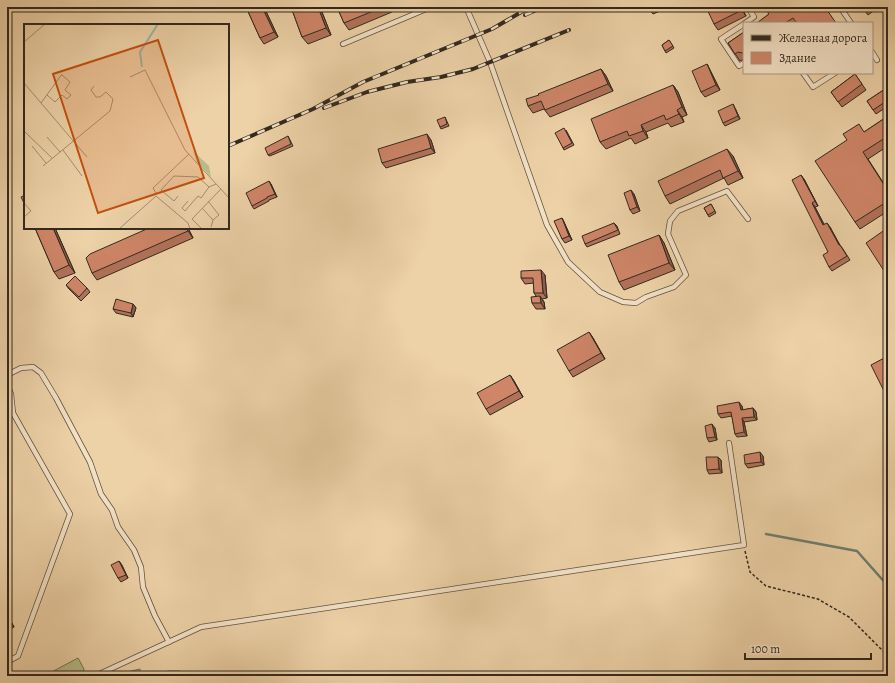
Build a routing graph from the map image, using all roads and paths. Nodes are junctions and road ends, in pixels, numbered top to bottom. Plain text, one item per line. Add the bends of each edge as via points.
1 (431, 7) edge
2 (466, 7) edge
3 (748, 7) edge
4 (840, 7) edge
5 (746, 22) edge
6 (850, 22) edge
7 (743, 24) edge
8 (343, 44) dead end
9 (873, 54) edge
10 (877, 60) dead end
11 (743, 64) edge
12 (804, 74) edge
13 (833, 74) edge
14 (748, 219) dead end
15 (7, 375) edge
16 (7, 385) edge
17 (13, 413) junction
18 (7, 417) edge
19 (729, 443) dead end
20 (744, 545) junction
21 (169, 642) junction
22 (888, 656) edge
23 (7, 662) edge
24 (95, 676) edge

1 - 8 lane
2 - 14 lane via 490,62 547,225 568,262 600,292 623,302 636,303 674,287 686,275 668,234 670,221 678,211 727,191
3 - 5 lane via 754,17
4 - 6 lane
7 - 11 lane via 721,39 739,66
9 - 10 lane
12 - 13 lane via 812,86
15 - 21 lane via 21,368 33,367 41,373 90,462 101,494 112,510 118,527 134,550 141,567 143,587
16 - 17 lane via 11,394
17 - 18 lane
17 - 23 lane via 70,514 18,656
19 - 20 lane
20 - 21 lane via 201,627
20 - 22 path via 750,572 766,586 818,599 849,617
21 - 24 lane

